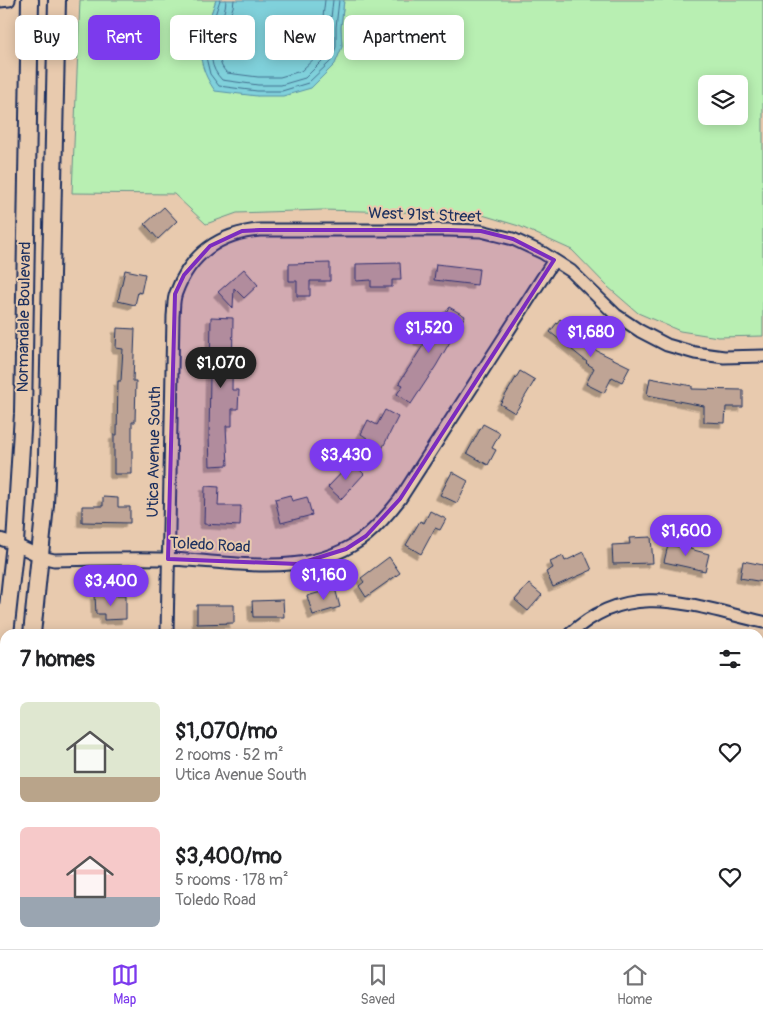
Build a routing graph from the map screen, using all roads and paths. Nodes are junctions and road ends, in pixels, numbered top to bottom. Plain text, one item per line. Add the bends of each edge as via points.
1 (9, 0) edge
2 (30, 0) edge
3 (57, 0) edge
4 (0, 1) edge
5 (260, 230) joint
6 (554, 260) junction
7 (763, 356) edge
8 (8, 541) edge
9 (40, 557) junction
10 (168, 559) junction
11 (763, 622) edge
12 (5, 629) edge
13 (33, 629) edge
14 (167, 629) edge
15 (575, 629) edge

1 - 4 street
2 - 8 main road, Normandale Boulevard via 24,414
3 - 9 main road, Normandale Boulevard via 47,457
5 - 6 street, West 91st Street via 481,232 513,239
5 - 10 street, Utica Avenue South via 225,237 210,246 184,275 175,294
6 - 7 street, West 91st Street via 616,315 667,345 724,357
6 - 10 street, Toledo Road via 400,499 366,536 322,558 298,564
8 - 9 street, Toledo Road
8 - 12 main road, Normandale Boulevard
9 - 10 street, Toledo Road via 54,560
9 - 13 main road, Normandale Boulevard
10 - 14 street, Utica Avenue South
11 - 15 street via 676,602 651,600 628,602 604,610

